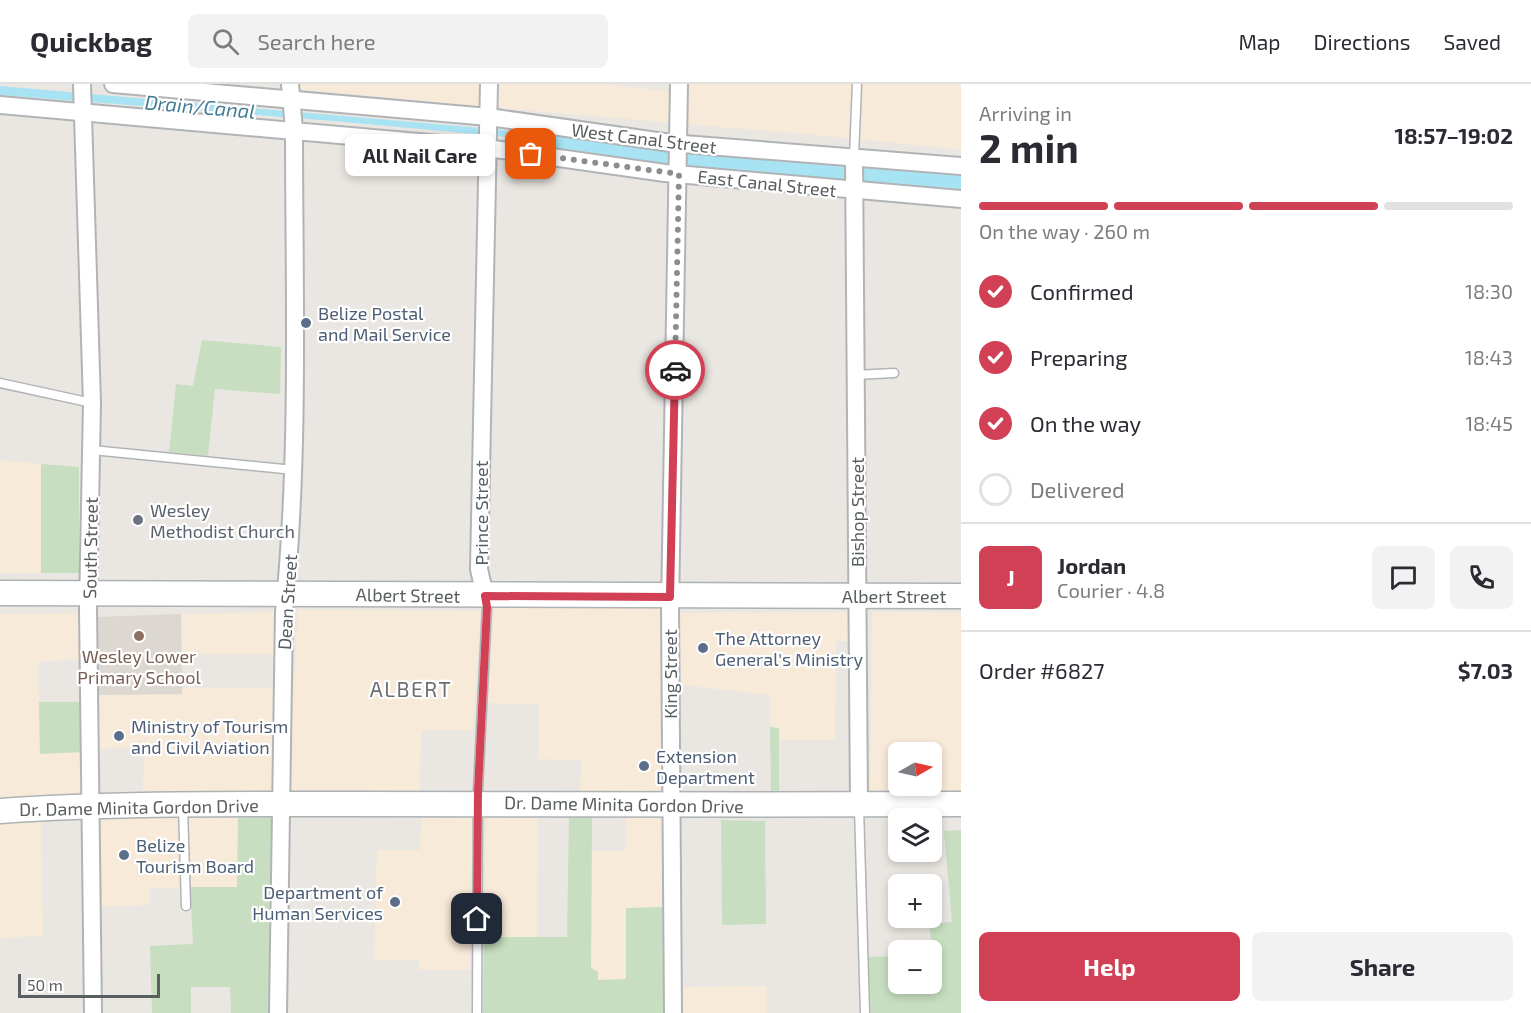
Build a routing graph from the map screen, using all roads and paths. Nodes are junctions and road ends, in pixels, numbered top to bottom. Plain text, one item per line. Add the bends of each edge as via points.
1 (113, 84) edge
2 (489, 84) edge
3 (679, 84) edge
4 (857, 84) edge
5 (82, 97) edge
6 (0, 105) edge
7 (292, 108) edge
8 (488, 133) junction
9 (679, 160) junction
10 (961, 166) edge
11 (853, 175) junction
12 (961, 199) edge
13 (894, 373) dead end
14 (855, 375) junction
15 (0, 383) edge
16 (92, 403) junction
17 (92, 450) junction
18 (294, 470) junction
19 (88, 592) junction
20 (0, 593) edge
21 (287, 593) junction
22 (857, 595) junction
23 (485, 596) junction
24 (961, 596) edge
25 (670, 597) junction
26 (478, 802) junction
27 (279, 803) junction
28 (91, 804) junction
29 (183, 804) junction
30 (961, 804) edge
31 (671, 805) junction
32 (859, 805) junction
33 (0, 811) edge
34 (186, 906) dead end
35 (93, 1013) edge
36 (278, 1013) edge
37 (477, 1013) edge
38 (673, 1013) edge
39 (865, 1013) edge

1 - 7 street, West Canal Street
2 - 8 street, Prince Street
3 - 9 street, King Street
4 - 11 lane, Bishop Street
5 - 6 street, East Canal Street
5 - 7 street, East Canal Street
5 - 16 street, South Street
7 - 8 street, West Canal Street
7 - 8 street, East Canal Street
7 - 18 street, Dean Street
8 - 9 street, East Canal Street
8 - 9 street, West Canal Street
8 - 23 street, Prince Street via 479,569
9 - 11 street, East Canal Street
9 - 11 street, West Canal Street
9 - 25 street, King Street
10 - 11 street, West Canal Street
11 - 12 street, East Canal Street
11 - 14 street, Bishop Street
13 - 14 lane
14 - 22 street, Bishop Street
15 - 16 lane
16 - 17 street, South Street
17 - 18 lane
17 - 19 street, South Street
18 - 21 street, Dean Street
19 - 20 main road, Albert Street
19 - 21 main road, Albert Street
19 - 28 street, South Street
21 - 23 main road, Albert Street
21 - 27 street, Dean Street
22 - 24 main road, Albert Street
22 - 25 main road, Albert Street
22 - 32 street, Bishop Street
23 - 25 main road, Albert Street
23 - 26 lane, Prince Street
25 - 31 street, King Street
26 - 27 main road, Dr. Dame Minita Gordon Drive
26 - 31 main road, Dr. Dame Minita Gordon Drive
26 - 37 lane, Prince Street
27 - 29 main road, Dr. Dame Minita Gordon Drive
27 - 36 street, Dean Street
28 - 29 main road, Dr. Dame Minita Gordon Drive
28 - 33 main road, Dr. Dame Minita Gordon Drive
28 - 35 street, South Street
29 - 34 lane
30 - 32 main road, Dr. Dame Minita Gordon Drive
31 - 32 main road, Dr. Dame Minita Gordon Drive
31 - 38 street, King Street
32 - 39 lane, Bishop Street

